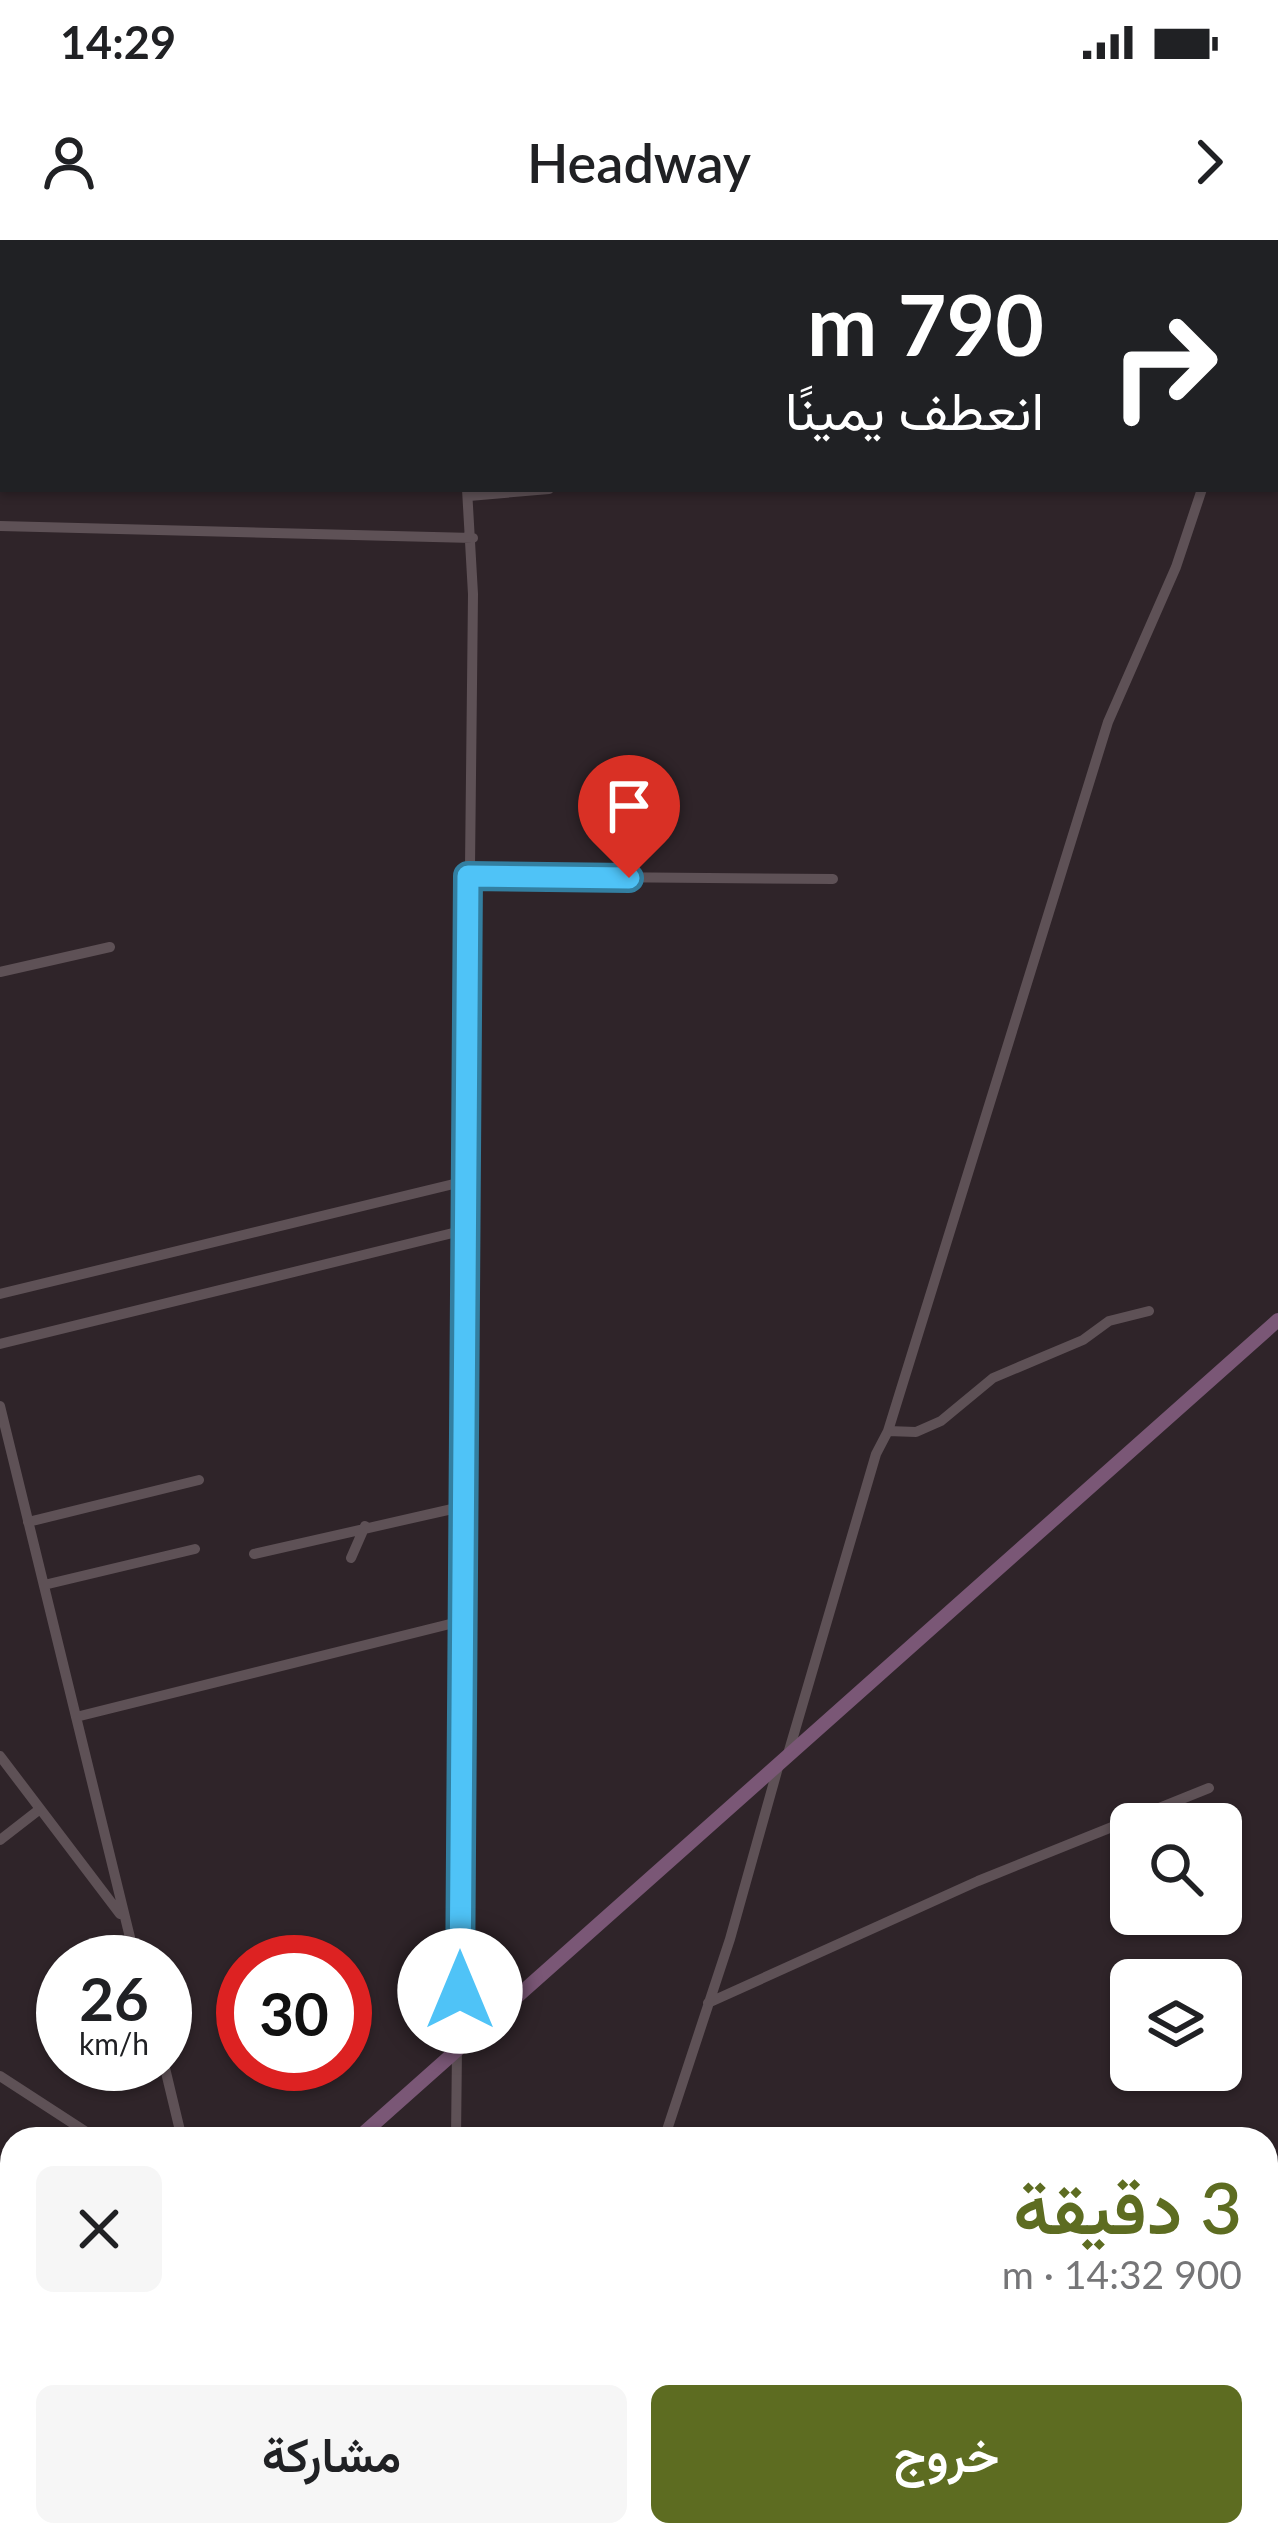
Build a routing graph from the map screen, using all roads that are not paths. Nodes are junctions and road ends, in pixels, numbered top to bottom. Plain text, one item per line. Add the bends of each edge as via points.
1 (1201, 492) edge
2 (468, 493) edge
3 (0, 526) edge
4 (473, 538) junction
5 (468, 876) junction
6 (833, 879) dead end
7 (110, 947) dead end
8 (0, 973) edge
9 (466, 1181) junction
10 (465, 1230) junction
11 (0, 1294) edge
12 (1149, 1311) dead end
13 (1278, 1320) edge
14 (0, 1344) edge
15 (0, 1406) edge
16 (888, 1431) junction
17 (199, 1480) dead end
18 (460, 1508) junction
19 (28, 1522) junction
20 (365, 1526) junction
21 (195, 1549) dead end
22 (254, 1554) dead end
23 (351, 1558) dead end
24 (44, 1585) junction
25 (462, 1622) junction
26 (76, 1717) junction
27 (0, 1756) edge
28 (783, 1761) junction
29 (1210, 1788) dead end
30 (40, 1809) junction
31 (0, 1840) edge
32 (125, 1922) junction
33 (129, 1935) edge
34 (708, 2003) junction
35 (459, 2048) junction
36 (0, 2076) edge
37 (170, 2091) edge
38 (79, 2127) edge
39 (179, 2127) edge
40 (370, 2127) edge
41 (456, 2127) edge
42 (668, 2127) edge

1 - 16 street via 1108,722
2 - 4 street
3 - 4 street
4 - 5 street
5 - 6 street
5 - 9 street
7 - 8 street
9 - 10 street
9 - 11 street
10 - 14 street
10 - 18 street
12 - 16 street via 1108,1321 993,1378 941,1421 916,1432
13 - 28 main road
15 - 19 street
16 - 28 street
17 - 19 street
18 - 20 street
18 - 25 street
19 - 24 street
20 - 22 street
20 - 23 street
21 - 24 street
24 - 26 street
25 - 26 street
25 - 35 street
26 - 32 street
27 - 30 street
28 - 34 street
28 - 35 main road
29 - 34 street
30 - 31 street
30 - 32 street
32 - 33 street
34 - 42 street
35 - 40 main road
35 - 41 street
36 - 38 street
37 - 39 street

